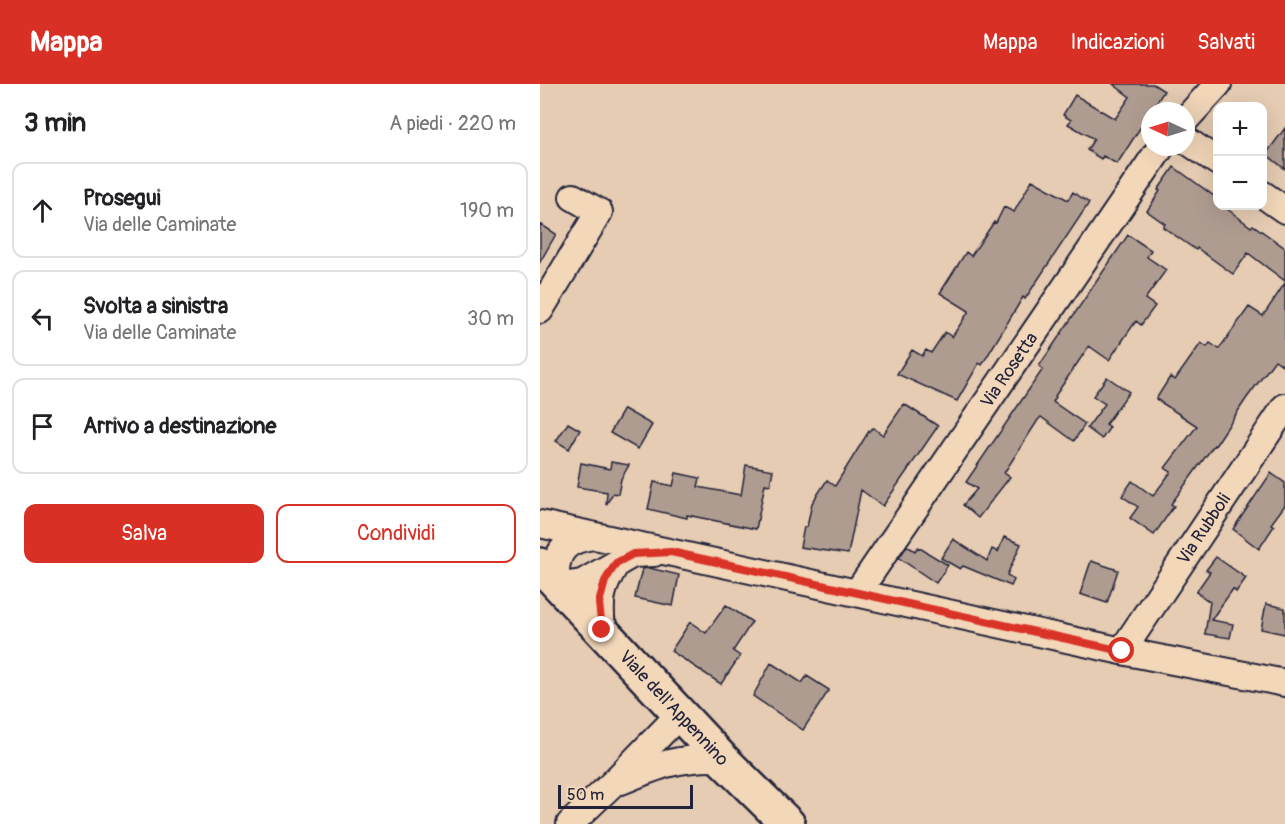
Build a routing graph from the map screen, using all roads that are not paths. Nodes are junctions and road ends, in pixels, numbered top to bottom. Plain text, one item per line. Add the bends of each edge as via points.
1 (1218, 84) edge
2 (1195, 109) edge
3 (1195, 146) edge
4 (1155, 156) edge
5 (1213, 159) edge
6 (573, 197) dead end
7 (1267, 197) edge
8 (1285, 210) edge
9 (540, 310) edge
10 (1285, 407) edge
11 (540, 524) edge
12 (594, 536) junction
13 (671, 552) junction
14 (616, 563) junction
15 (548, 573) edge
16 (857, 593) junction
17 (602, 630) junction
18 (1122, 651) junction
19 (1285, 683) edge
20 (687, 721) junction
21 (721, 758) junction
22 (668, 762) junction
23 (612, 784) junction
24 (570, 824) edge
25 (788, 824) edge

1 - 2 street
3 - 5 street
4 - 16 street, Via Rosetta
6 - 9 street via 599,212
7 - 8 street
10 - 18 street, Via Rubboli
11 - 12 street
12 - 13 street
12 - 15 street via 578,538 563,548
13 - 14 street via 633,554
13 - 16 street
14 - 15 street via 582,583 568,585
14 - 17 street via 605,581 599,603
15 - 17 main road, Viale dell'Appennino
16 - 18 street
17 - 20 main road, Viale dell'Appennino
18 - 19 street
20 - 21 main road, Viale dell'Appennino
20 - 22 street
20 - 23 street
21 - 22 street
21 - 25 main road, Viale dell'Appennino
22 - 23 street
23 - 24 street

